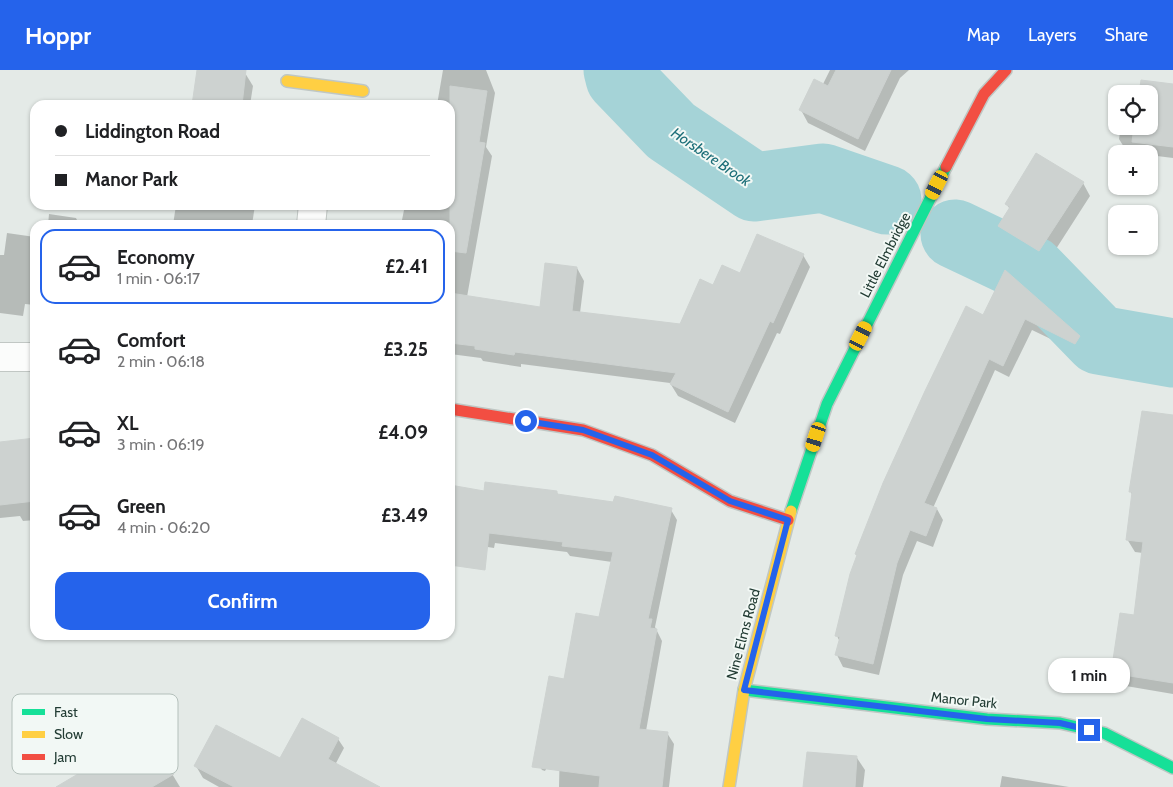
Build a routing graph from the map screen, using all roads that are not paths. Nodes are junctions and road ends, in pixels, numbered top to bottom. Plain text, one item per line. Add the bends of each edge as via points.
1 (1006, 70) edge
2 (287, 81) dead end
3 (362, 91) dead end
4 (328, 96) edge
5 (0, 357) edge
6 (30, 357) edge
7 (455, 410) edge
8 (788, 520) junction
9 (744, 690) junction
10 (1173, 768) edge
11 (729, 787) edge

1 - 8 street, Little Elmbridge via 984,94 827,404
2 - 4 street
3 - 4 street
5 - 6 street
7 - 8 street via 583,430 652,455 730,501
8 - 9 street, Nine Elms Road
9 - 10 street, Manor Park via 987,719 1060,723 1104,733
9 - 11 street, Nine Elms Road

